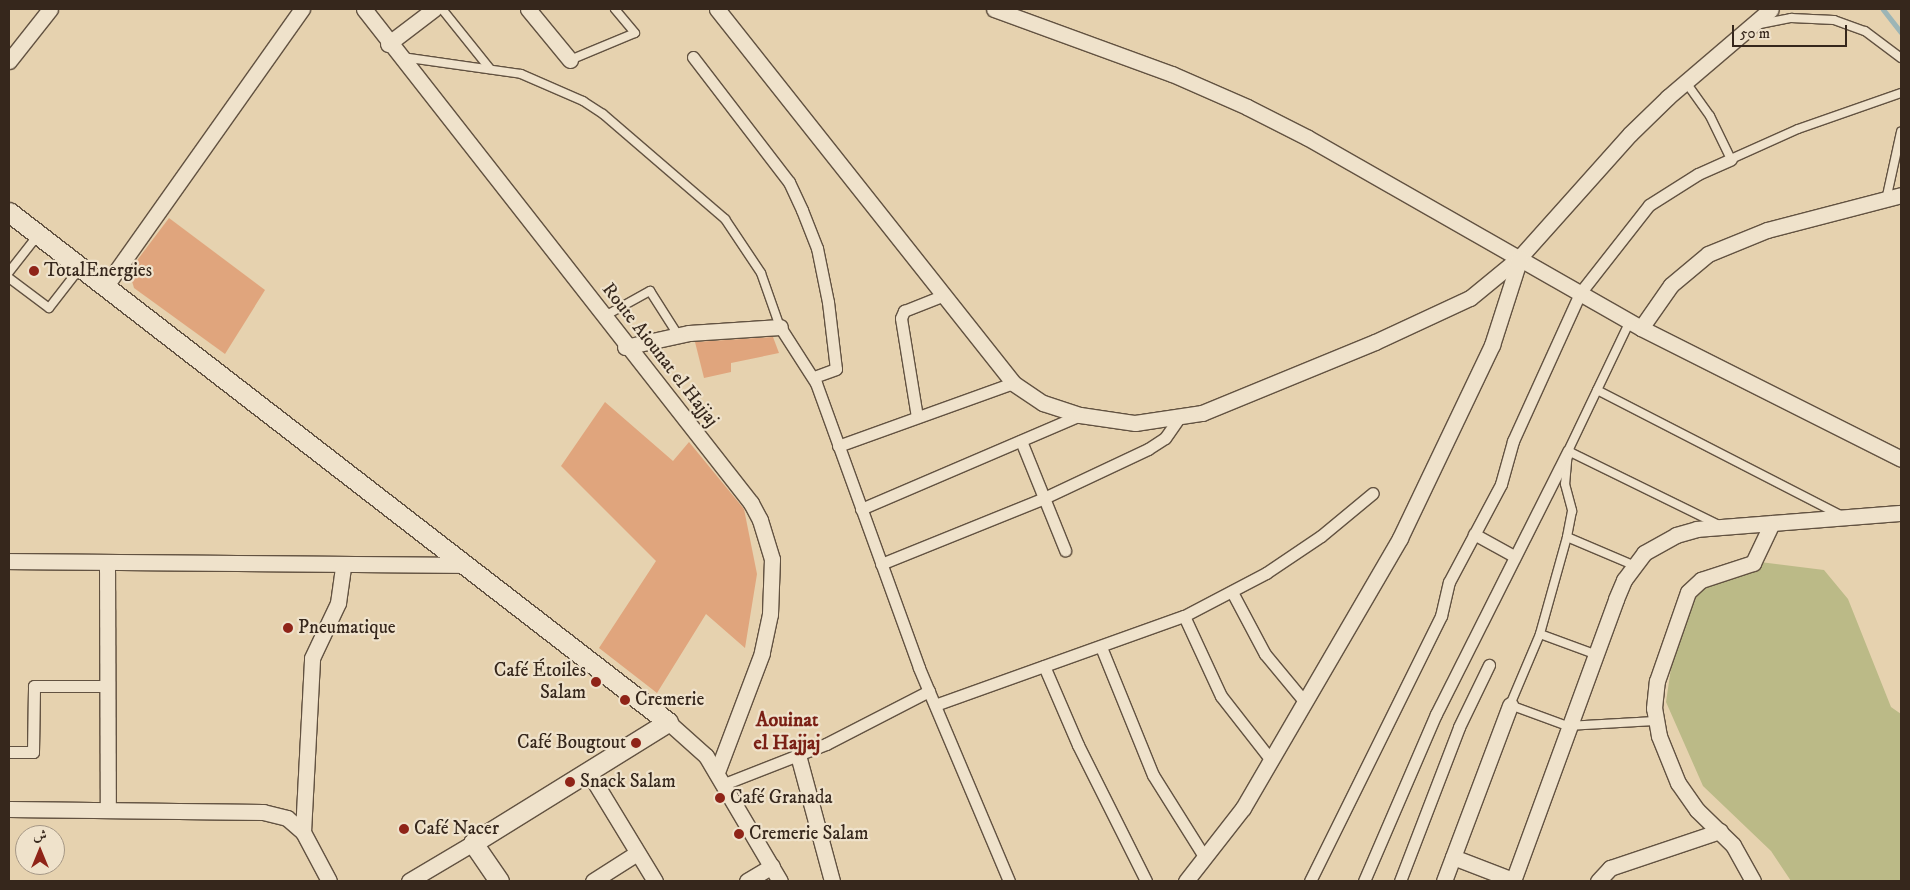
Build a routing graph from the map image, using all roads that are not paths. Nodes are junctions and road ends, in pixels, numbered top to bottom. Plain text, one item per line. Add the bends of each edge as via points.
1 (50, 9) edge
2 (302, 9) edge
3 (364, 9) edge
4 (434, 9) edge
5 (442, 9) edge
6 (528, 9) edge
7 (615, 9) edge
8 (717, 9) edge
9 (994, 9) edge
10 (1771, 9) edge
11 (1749, 28) junction
12 (388, 44) junction
13 (398, 56) junction
14 (693, 57) dead end
15 (1901, 58) edge
16 (570, 60) joint
17 (9, 61) edge
18 (490, 69) junction
19 (1685, 81) junction
20 (1901, 93) edge
21 (1901, 132) edge
22 (1731, 159) junction
23 (1895, 197) edge
24 (9, 212) edge
25 (38, 235) junction
26 (1520, 257) junction
27 (80, 268) junction
28 (9, 272) edge
29 (9, 278) edge
30 (105, 287) junction
31 (1580, 293) junction
32 (942, 296) junction
33 (604, 316) junction
34 (1636, 324) junction
35 (780, 327) junction
36 (678, 335) junction
37 (625, 347) junction
38 (814, 377) junction
39 (1013, 383) junction
40 (1597, 390) junction
41 (1080, 415) junction
42 (917, 417) junction
43 (1179, 418) junction
44 (1021, 441) junction
45 (838, 446) junction
46 (1568, 452) junction
47 (1901, 459) edge
48 (1373, 493) dead end
49 (1044, 498) junction
50 (860, 509) junction
51 (1901, 513) edge
52 (1844, 518) junction
53 (1772, 523) junction
54 (1722, 527) junction
55 (1474, 534) junction
56 (1567, 537) junction
57 (1065, 550) dead end
58 (1514, 556) junction
59 (9, 561) edge
60 (107, 562) junction
61 (881, 564) junction
62 (465, 565) junction
63 (1633, 565) junction
64 (343, 566) junction
65 (1232, 592) junction
66 (1184, 616) junction
67 (1540, 634) junction
68 (1101, 647) junction
69 (1594, 654) junction
70 (1044, 666) junction
71 (1489, 666) dead end
72 (107, 686) junction
73 (929, 690) junction
74 (1304, 701) junction
75 (935, 705) junction
76 (1510, 705) junction
77 (1655, 721) junction
78 (668, 722) junction
79 (1567, 726) junction
80 (9, 752) edge
81 (798, 755) junction
82 (1272, 760) junction
83 (588, 771) junction
84 (721, 778) junction
85 (9, 809) edge
86 (108, 809) junction
87 (1720, 831) junction
88 (303, 832) junction
89 (473, 843) junction
90 (637, 853) junction
91 (1453, 857) junction
92 (1204, 858) junction
93 (772, 866) junction
94 (328, 881) edge
95 (409, 881) edge
96 (499, 881) edge
97 (593, 881) edge
98 (655, 881) edge
99 (748, 881) edge
100 (780, 881) edge
101 (832, 881) edge
102 (1009, 881) edge
103 (1146, 881) edge
104 (1186, 881) edge
105 (1310, 881) edge
106 (1364, 881) edge
107 (1400, 881) edge
108 (1444, 881) edge
109 (1513, 881) edge
110 (1598, 881) edge
111 (1753, 881) edge

1 - 17 street
2 - 30 street
3 - 12 street, Route Aiounat el Hajjaj
4 - 12 street
5 - 18 lane
6 - 16 street
7 - 16 lane via 635,33
8 - 32 street
9 - 26 street via 1172,74 1247,107
10 - 11 street
11 - 15 lane via 1791,18 1834,20 1865,31
11 - 19 street
12 - 13 street, Route Aiounat el Hajjaj
13 - 18 lane
13 - 33 street, Route Aiounat el Hajjaj
14 - 38 street via 789,182 817,248 836,369
18 - 35 lane via 521,74 583,101 639,142 707,201 724,219 761,273
19 - 22 lane via 1710,116
19 - 26 street via 1630,134
20 - 22 lane via 1798,129
21 - 23 lane
22 - 31 street via 1698,174 1649,205
23 - 34 street via 1767,230 1708,254 1671,285
24 - 25 street
25 - 27 street
25 - 28 lane
26 - 31 street
26 - 43 street via 1470,298 1426,320 1202,413
26 - 74 street via 1492,345 1418,503
27 - 29 lane via 49,308
27 - 30 street
30 - 62 street
31 - 34 street
31 - 55 street via 1513,441 1501,484
32 - 39 street
32 - 42 street via 904,311 901,318
33 - 36 lane via 650,292
33 - 37 street, Route Aiounat el Hajjaj
34 - 40 lane
34 - 47 street
35 - 36 street
35 - 38 street
36 - 37 street
37 - 84 street, Route Aiounat el Hajjaj via 751,503 768,540 773,590 762,653
38 - 45 street
39 - 41 street via 1042,402
39 - 42 street
40 - 46 lane
40 - 52 lane via 1808,496
41 - 43 street via 1135,423
41 - 44 street
42 - 45 street
43 - 49 street via 1154,446
44 - 49 street
44 - 50 street
45 - 50 street
46 - 54 lane
46 - 56 lane via 1565,484 1572,511
46 - 58 street
48 - 65 street via 1300,550
49 - 57 street
49 - 61 street
50 - 61 street
51 - 52 street
52 - 53 street
53 - 54 street
53 - 77 street via 1753,563 1701,580 1682,602 1657,681
54 - 63 street via 1676,535 1657,544
55 - 58 street
55 - 105 street via 1449,582 1441,616
56 - 63 lane
56 - 67 lane
58 - 106 street via 1434,721
59 - 60 street
60 - 64 street
60 - 72 street
61 - 73 street
62 - 64 street
62 - 78 street
63 - 69 street
64 - 88 street via 338,603 312,658
65 - 66 street
65 - 74 street via 1265,654
66 - 68 street
66 - 82 street via 1221,696
67 - 69 lane
67 - 76 lane
68 - 70 street
68 - 92 street via 1152,775
69 - 79 street
70 - 75 street
70 - 103 street via 1078,745
71 - 107 street via 1459,727
72 - 80 street via 34,686 33,752
72 - 86 street
73 - 75 street
73 - 81 street
74 - 82 street
75 - 102 street
76 - 79 lane
76 - 91 street
77 - 79 lane
77 - 87 street via 1670,769 1685,796
78 - 83 street
78 - 84 street via 692,742
79 - 109 street
81 - 84 street
81 - 101 street
82 - 92 street via 1243,808
83 - 89 street
83 - 90 street
84 - 93 street
85 - 86 street
86 - 88 street via 263,812 287,818
87 - 110 street via 1610,868
87 - 111 street
88 - 94 street
89 - 95 street
89 - 96 street
90 - 97 street
90 - 98 street
91 - 108 street
91 - 109 street
92 - 104 street
93 - 99 street
93 - 100 street

